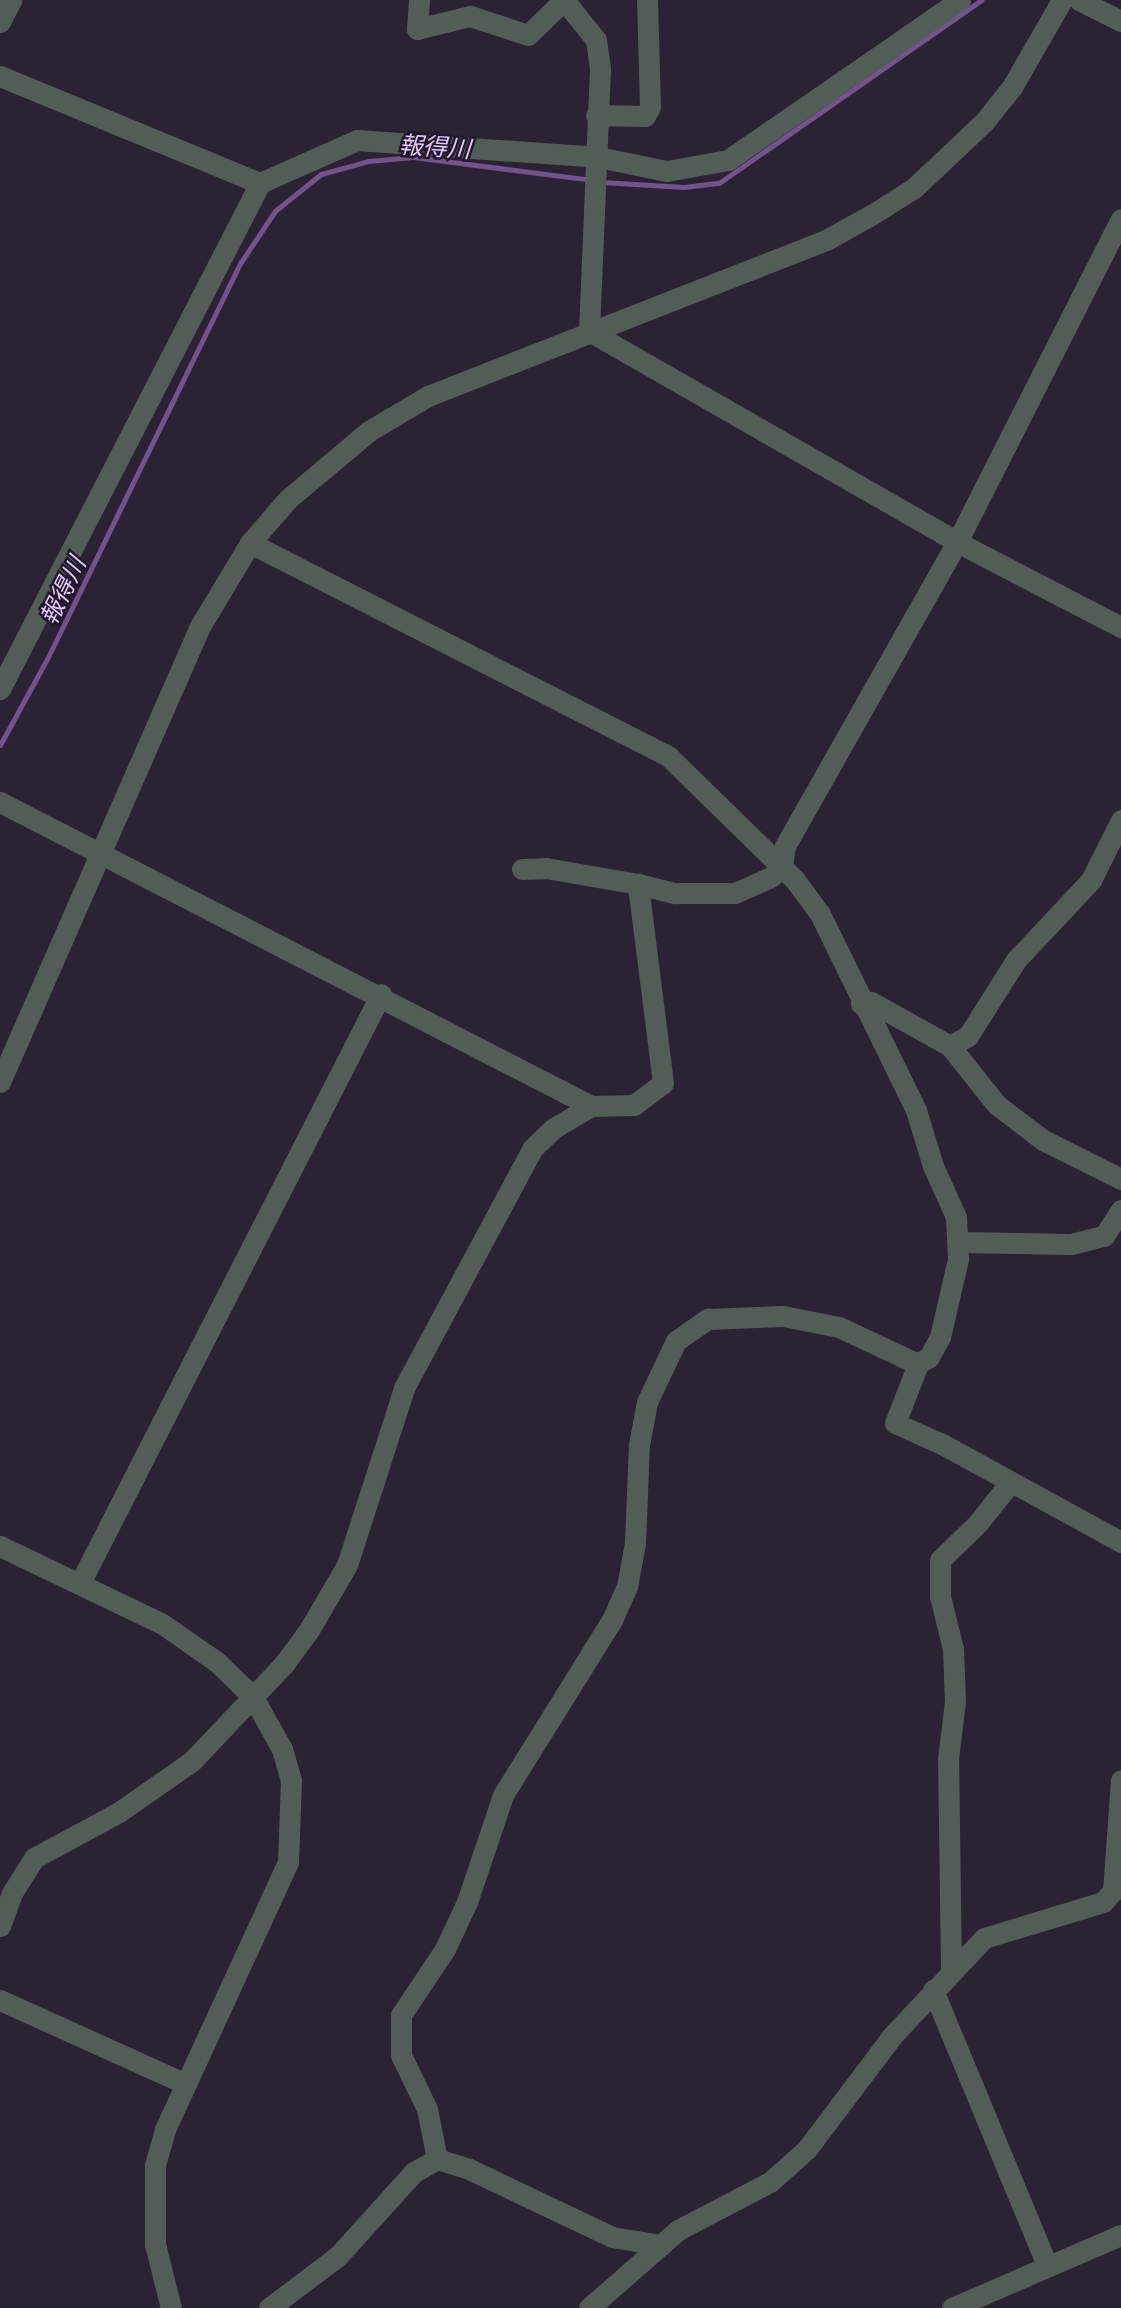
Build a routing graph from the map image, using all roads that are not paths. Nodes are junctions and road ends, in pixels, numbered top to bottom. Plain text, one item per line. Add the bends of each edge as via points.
1 (11, 0) edge
2 (419, 0) edge
3 (564, 0) edge
4 (647, 0) edge
5 (960, 0) edge
6 (1062, 0) edge
7 (1079, 0) edge
8 (1121, 21) edge
9 (0, 22) edge
10 (0, 76) edge
11 (596, 115) junction
12 (598, 157) junction
13 (260, 183) junction
14 (1121, 219) edge
15 (589, 331) junction
16 (957, 542) junction
17 (250, 543) junction
18 (1121, 626) edge
19 (0, 689) edge
20 (2, 804) edge
21 (1121, 820) edge
22 (97, 852) junction
23 (782, 867) junction
24 (522, 869) dead end
25 (638, 884) junction
26 (381, 994) junction
27 (861, 1004) junction
28 (950, 1045) junction
29 (0, 1082) edge
30 (591, 1106) junction
31 (1121, 1179) edge
32 (1121, 1210) edge
33 (958, 1242) junction
34 (918, 1364) junction
35 (1009, 1483) junction
36 (1121, 1542) edge
37 (0, 1546) edge
38 (81, 1581) junction
39 (253, 1697) junction
40 (1121, 1780) edge
41 (1117, 1893) edge
42 (0, 1927) edge
43 (951, 1969) junction
44 (933, 1990) junction
45 (0, 2000) edge
46 (186, 2084) junction
47 (437, 2159) junction
48 (1121, 2235) edge
49 (661, 2245) junction
50 (1047, 2265) junction
51 (171, 2308) edge
52 (269, 2308) edge
53 (589, 2308) edge
54 (952, 2308) edge

1 - 9 street
2 - 3 street via 417,29 470,16 528,35
3 - 11 street via 596,40 600,69
4 - 11 street via 650,107 645,116
5 - 12 street via 728,160 667,171
6 - 15 street via 1012,87 953,155 914,188 828,239
7 - 8 street
10 - 13 street
11 - 12 street
12 - 13 street via 357,140
12 - 15 street
13 - 19 street
14 - 16 street
15 - 16 street
15 - 17 street via 428,396 369,431 288,499
16 - 18 street
16 - 23 street via 785,846
17 - 22 street via 199,628
17 - 23 street via 668,756
20 - 22 street
21 - 28 street via 1091,880 1016,960 968,1037
22 - 26 street
22 - 29 street
23 - 25 street via 771,877 735,892 675,892
23 - 27 street via 821,914
24 - 25 street via 546,868
25 - 30 street via 663,1083 634,1105
26 - 30 street
26 - 38 street
27 - 28 street via 871,1002
27 - 33 street via 916,1110 933,1166 956,1217
28 - 31 street via 997,1105 1043,1140
30 - 39 street via 554,1128 532,1149 404,1388 347,1565 309,1630
32 - 33 street via 1104,1236 1071,1244
33 - 34 street via 940,1337 929,1357
34 - 35 street via 895,1423
34 - 47 street via 839,1327 783,1316 708,1319 676,1341 647,1402 627,1587 612,1620 503,1795 462,1914 445,1949 401,2015 401,2055 426,2109
35 - 36 street
35 - 43 street via 978,1523 940,1560 940,1596 953,1649 948,1759
37 - 38 street
38 - 39 street via 162,1623 218,1662
39 - 42 street via 192,1761 119,1812 34,1858 12,1893
39 - 46 street via 282,1749 291,1780 288,1863
40 - 41 street
41 - 43 street via 1103,1902 996,1931
43 - 44 street
44 - 49 street via 807,2149 770,2182 678,2230
44 - 50 street
45 - 46 street
46 - 51 street via 155,2165 155,2244
47 - 49 street via 469,2169 612,2237
47 - 52 street via 414,2172 338,2256
48 - 50 street
49 - 53 street
50 - 54 street

